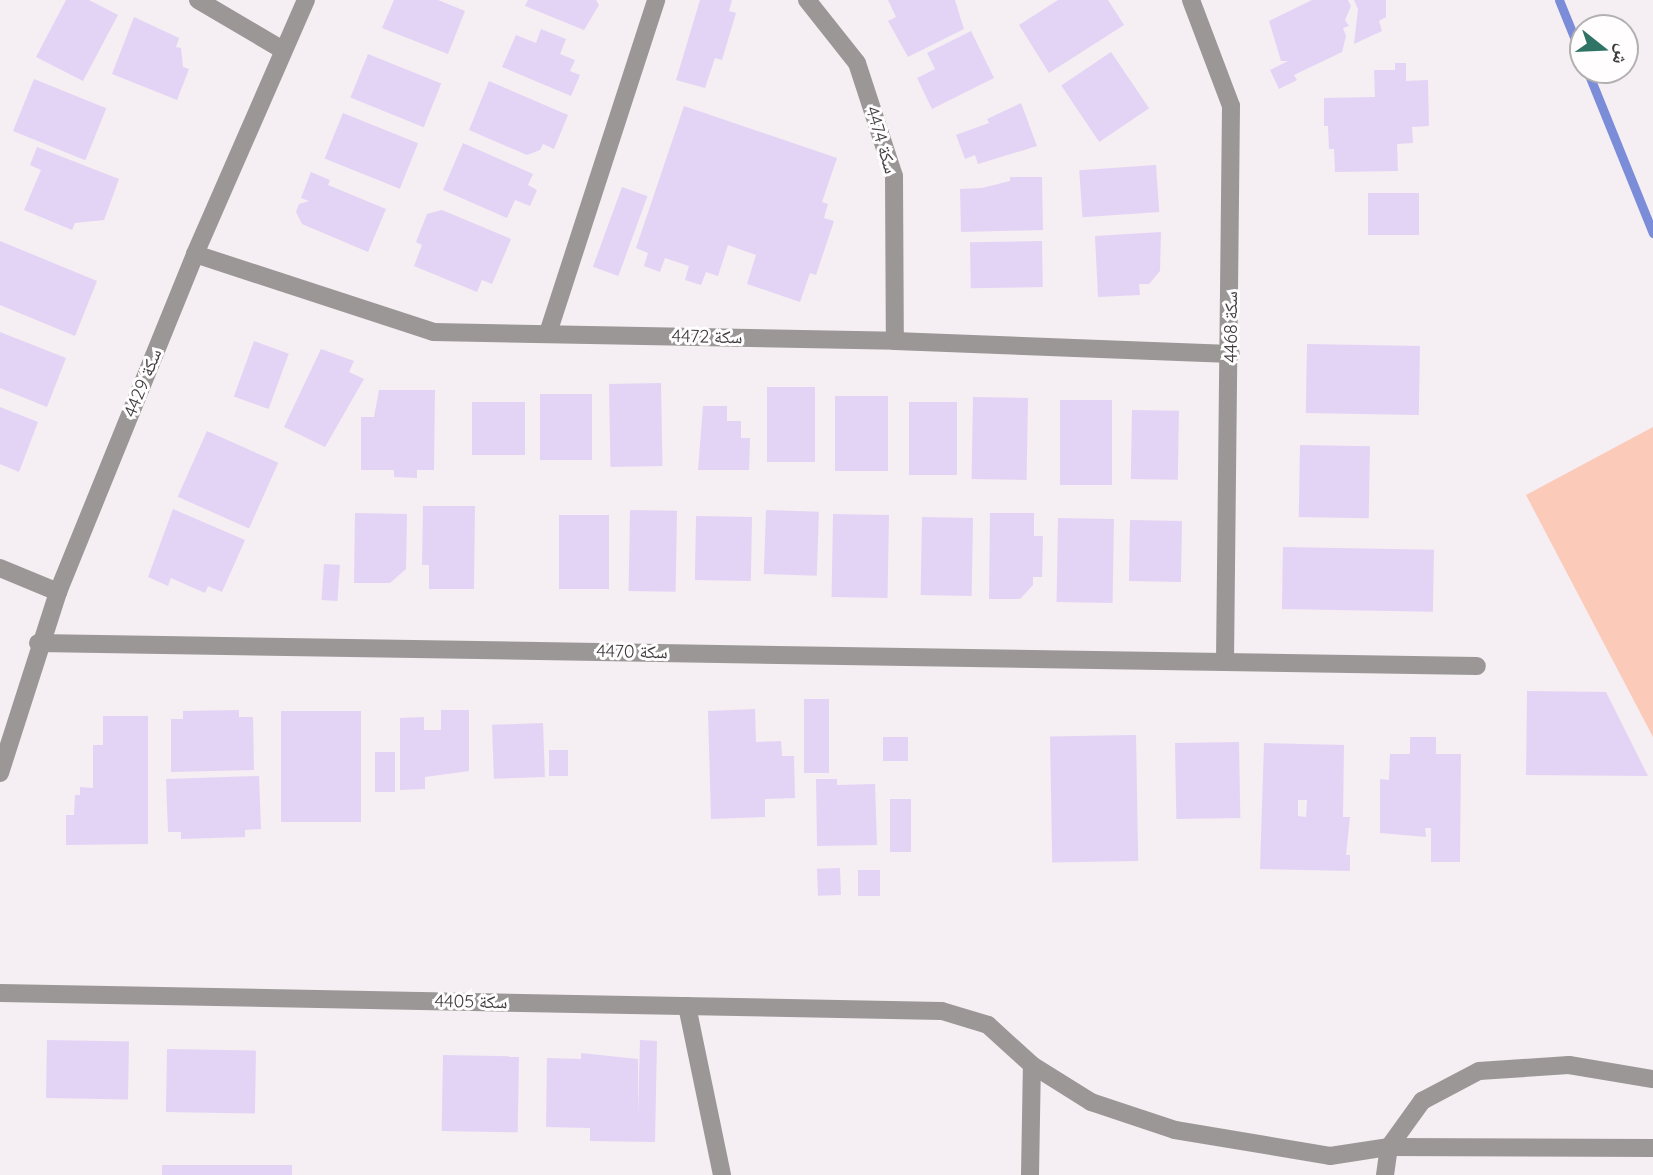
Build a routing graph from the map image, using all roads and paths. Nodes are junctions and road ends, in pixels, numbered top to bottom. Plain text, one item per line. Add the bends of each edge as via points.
1 (198, 0) edge
2 (306, 0) edge
3 (656, 0) edge
4 (807, 0) edge
5 (1191, 0) edge
6 (283, 50) junction
7 (195, 254) junction
8 (548, 333) junction
9 (895, 341) junction
10 (1231, 354) junction
11 (0, 568) edge
12 (58, 592) junction
13 (38, 643) junction
14 (1225, 662) junction
15 (1477, 666) dead end
16 (0, 773) edge
17 (0, 993) edge
18 (687, 1006) junction
19 (1032, 1065) junction
20 (1653, 1079) edge
21 (1389, 1147) junction
22 (1653, 1148) edge
23 (722, 1175) edge
24 (1030, 1175) edge
25 (1385, 1175) edge

1 - 6 street
2 - 6 street, سكة 4429
3 - 8 street
4 - 9 street, سكة 4474 via 857,63 894,176
5 - 10 street, سكة 4468 via 1231,106
6 - 7 street, سكة 4429
7 - 8 street, سكة 4472 via 433,332
7 - 12 street, سكة 4429
8 - 9 street, سكة 4472
9 - 10 street, سكة 4472
10 - 14 street, سكة 4468
11 - 12 street
12 - 13 street, سكة 4429
13 - 14 street, سكة 4470
13 - 16 street, سكة 4429
14 - 15 street, سكة 4470
17 - 18 street, سكة 4405
18 - 19 street, سكة 4405 via 942,1011 988,1025
18 - 23 street
19 - 21 street, سكة 4405 via 1091,1102 1175,1130 1330,1156
19 - 24 street
20 - 21 street via 1569,1065 1479,1071 1422,1101
21 - 22 street, سكة 4405
21 - 25 street

